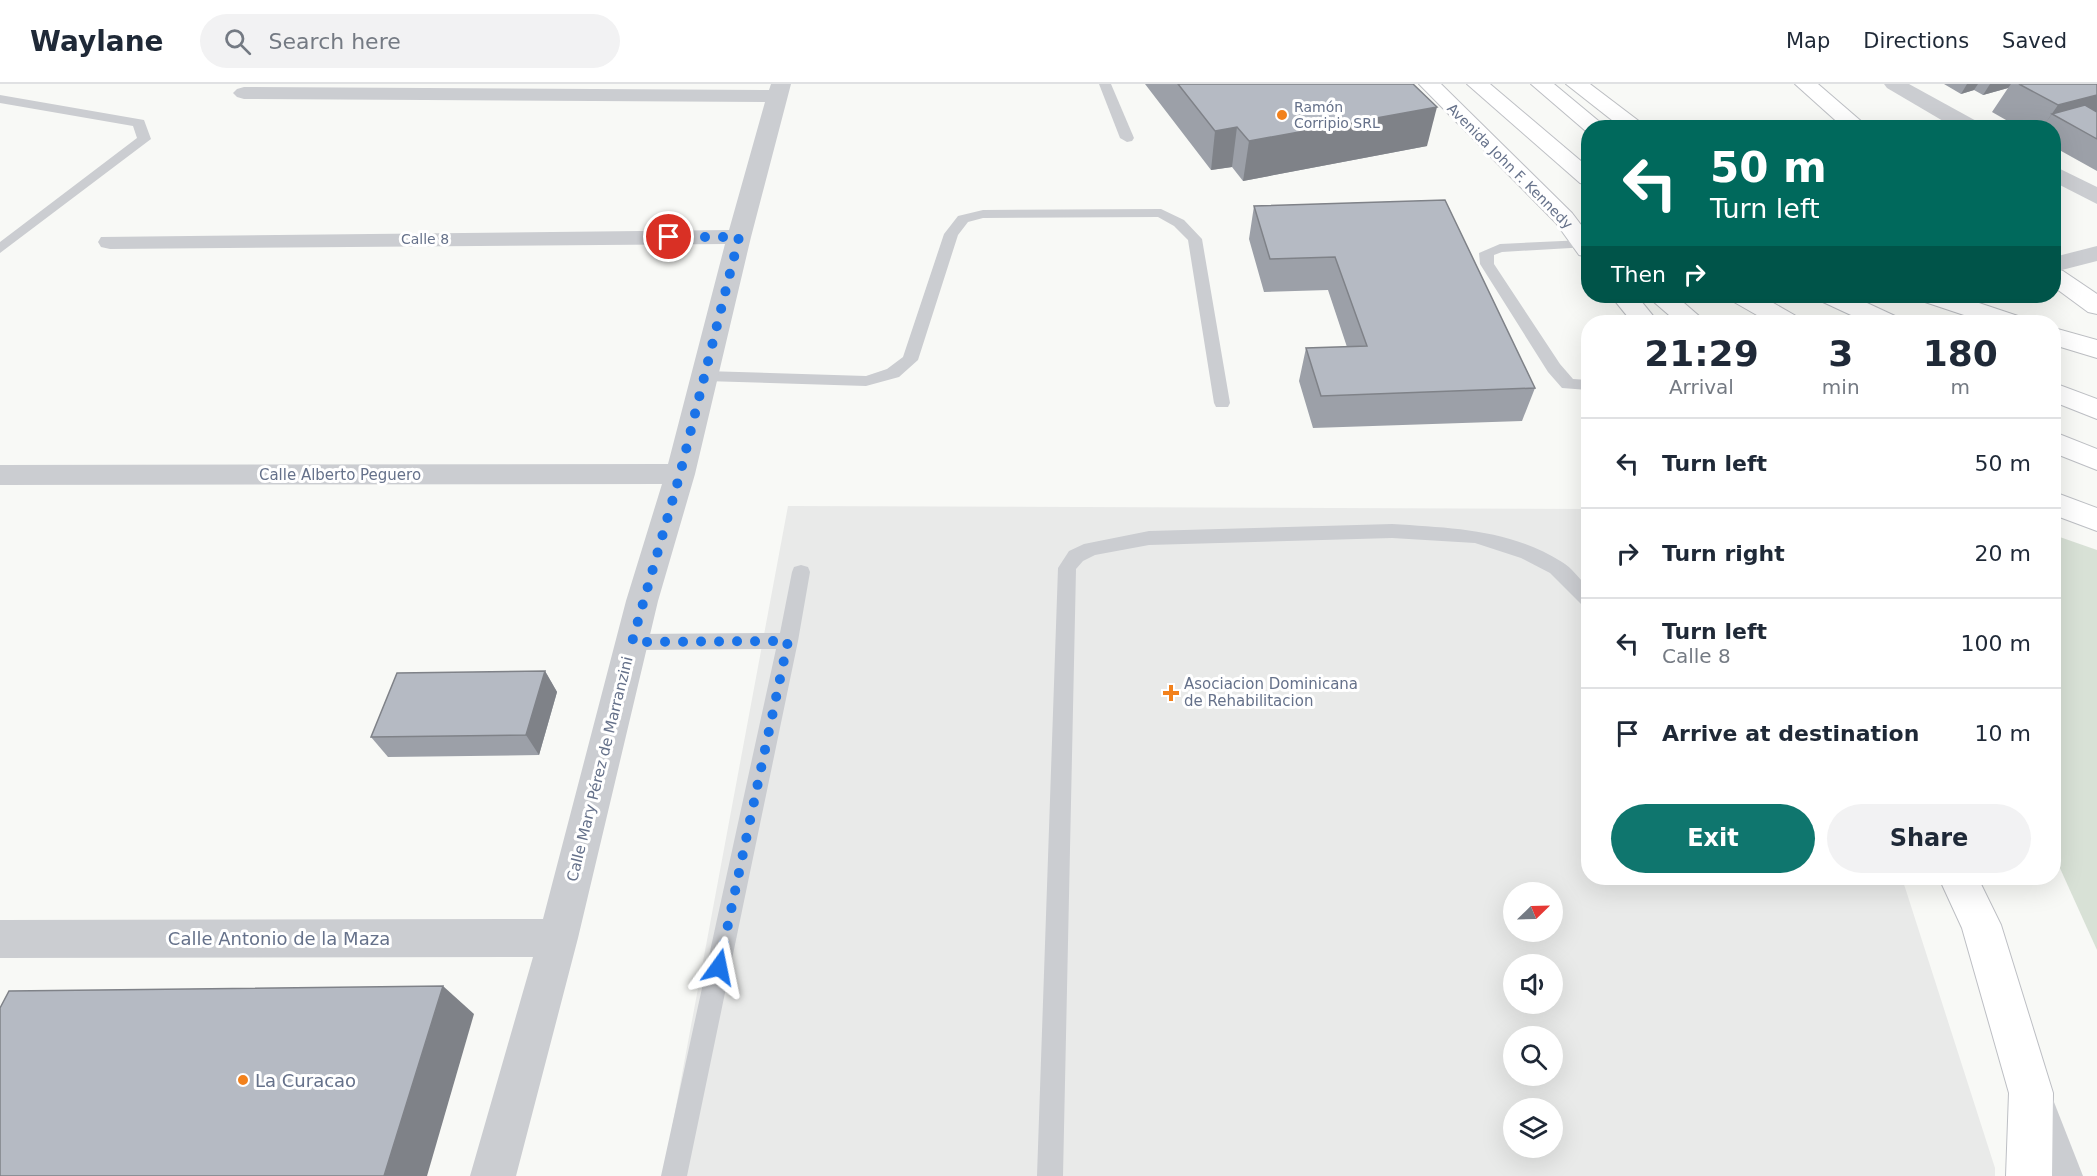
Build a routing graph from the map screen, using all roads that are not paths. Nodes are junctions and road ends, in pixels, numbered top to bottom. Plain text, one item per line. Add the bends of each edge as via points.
1 (1105, 84) edge
2 (1429, 84) edge
3 (1477, 84) edge
4 (1542, 84) edge
5 (1576, 84) edge
6 (1805, 84) edge
7 (1894, 84) edge
8 (779, 90) edge
9 (244, 93) dead end
10 (0, 99) edge
11 (1586, 120) edge
12 (1625, 120) edge
13 (1848, 120) edge
14 (1958, 120) edge
15 (1127, 138) dead end
16 (1581, 172) edge
17 (2061, 177) edge
18 (2097, 197) edge
19 (739, 237) junction
20 (1581, 237) edge
21 (110, 242) dead end
22 (1581, 244) edge
23 (0, 249) edge
24 (2097, 253) edge
25 (2061, 263) edge
26 (2061, 281) edge
27 (1630, 303) edge
28 (1669, 303) edge
29 (1755, 303) edge
30 (1847, 303) edge
31 (1954, 303) edge
32 (2097, 306) edge
33 (1639, 315) edge
34 (1684, 315) edge
35 (1775, 315) edge
36 (1871, 315) edge
37 (1989, 315) edge
38 (2061, 338) edge
39 (2097, 349) edge
40 (705, 376) junction
41 (1581, 385) edge
42 (2061, 395) edge
43 (1222, 403) dead end
44 (2097, 410) edge
45 (2061, 445) edge
46 (2097, 460) edge
47 (680, 474) junction
48 (0, 475) edge
49 (2061, 506) edge
50 (2097, 520) edge
51 (801, 572) dead end
52 (1581, 591) edge
53 (788, 641) junction
54 (632, 642) junction
55 (1961, 885) edge
56 (558, 938) junction
57 (0, 939) edge
58 (2031, 1093) junction
59 (494, 1176) edge
60 (674, 1176) edge
61 (1050, 1176) edge
62 (2029, 1176) edge
63 (2060, 1176) edge

1 - 15 lane
2 - 20 main road, Avenida John F. Kennedy
3 - 16 main road
4 - 11 main road
5 - 12 main road
6 - 13 main road
7 - 14 street
8 - 9 street
8 - 19 street, Calle Mary Pérez de Marranzini
10 - 23 lane via 139,123 144,139
17 - 18 street
19 - 21 street, Calle 8
19 - 40 street, Calle Mary Pérez de Marranzini
22 - 41 lane via 1500,248 1486,253 1487,264 1554,368 1568,384
24 - 25 street
26 - 32 main road
27 - 33 main road
28 - 34 main road
29 - 35 main road
30 - 36 main road
31 - 37 main road
38 - 39 main road
40 - 43 lane via 866,381 893,373 910,360 951,234 963,219 983,214 1161,213 1195,239
40 - 47 street, Calle Mary Pérez de Marranzini
42 - 44 main road
45 - 46 main road
47 - 48 street, Calle Alberto Peguero
47 - 54 street, Calle Mary Pérez de Marranzini
49 - 50 main road
51 - 53 lane
52 - 61 lane via 1557,568 1528,553 1475,536 1392,531 1149,538 1091,549 1076,556 1067,568
53 - 54 lane
53 - 60 lane
54 - 56 street, Calle Mary Pérez de Marranzini
55 - 58 main road via 1981,925
56 - 57 street, Calle Antonio de la Maza
56 - 59 street, Calle Mary Pérez de Marranzini
58 - 62 main road
58 - 63 street

